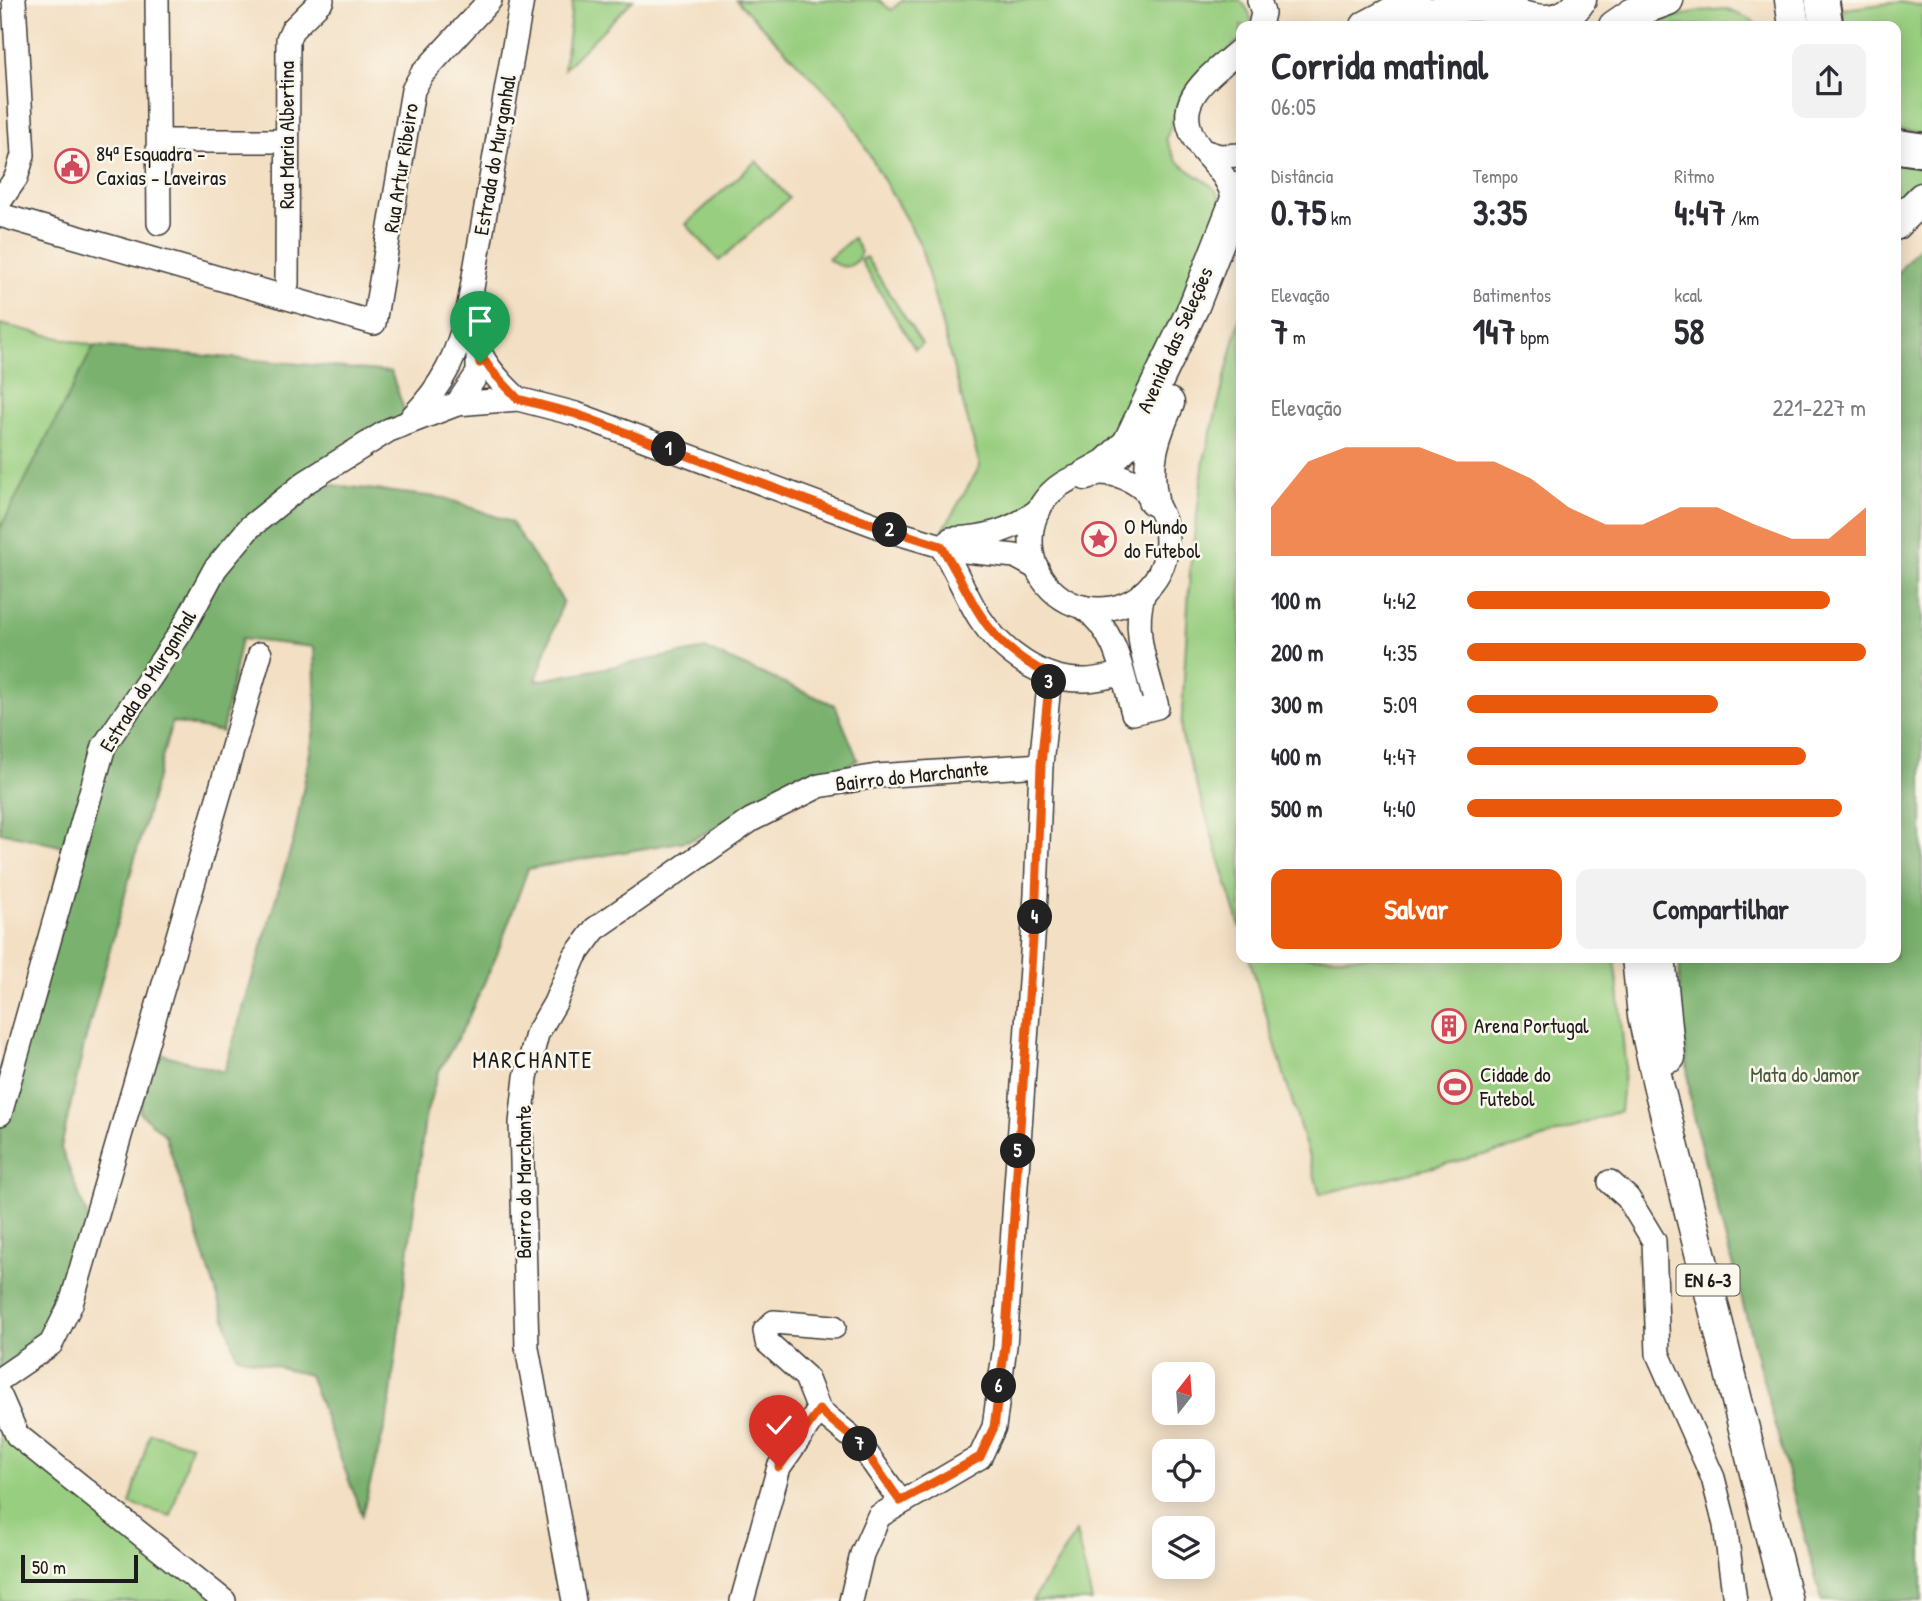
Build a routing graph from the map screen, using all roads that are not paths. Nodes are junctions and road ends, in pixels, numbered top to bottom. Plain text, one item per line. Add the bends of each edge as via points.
1 (14, 0) edge
2 (157, 0) edge
3 (322, 0) edge
4 (490, 0) edge
5 (522, 0) edge
6 (1259, 0) edge
7 (1415, 0) edge
8 (1668, 0) edge
9 (1790, 0) edge
10 (1822, 0) edge
11 (1587, 2) edge
12 (1506, 6) edge
13 (1261, 21) edge
14 (1375, 21) edge
15 (1416, 21) edge
16 (1537, 21) edge
17 (1543, 21) edge
18 (1621, 21) edge
19 (1793, 21) edge
20 (1825, 21) edge
21 (1236, 53) edge
22 (159, 141) junction
23 (287, 141) junction
24 (1901, 147) edge
25 (1922, 150) edge
26 (1203, 151) junction
27 (1236, 155) edge
28 (1236, 192) edge
29 (1236, 196) edge
30 (1922, 198) edge
31 (0, 201) edge
32 (0, 215) edge
33 (1901, 219) edge
34 (159, 223) dead end
35 (1236, 250) edge
36 (287, 284) dead end
37 (467, 353) junction
38 (518, 399) junction
39 (457, 404) junction
40 (408, 421) junction
41 (1086, 475) junction
42 (1153, 500) junction
43 (1039, 510) junction
44 (932, 543) junction
45 (986, 553) junction
46 (1037, 568) junction
47 (966, 592) junction
48 (1144, 592) junction
49 (1083, 607) junction
50 (260, 654) dead end
51 (1122, 674) junction
52 (1050, 675) junction
53 (1041, 765) junction
54 (1638, 963) edge
55 (1661, 963) edge
56 (0, 1114) edge
57 (1610, 1182) dead end
58 (834, 1327) dead end
59 (0, 1379) edge
60 (0, 1396) edge
61 (819, 1410) junction
62 (900, 1501) junction
63 (224, 1601) edge
64 (574, 1601) edge
65 (742, 1601) edge
66 (851, 1601) edge
67 (1735, 1601) edge
68 (1787, 1601) edge
69 (1805, 1601) edge

1 - 31 street via 23,155 16,178
2 - 22 street
3 - 23 street, Rua Maria Albertina via 288,40
4 - 32 street, Rua Artur Ribeiro via 422,74 413,90 374,323
5 - 37 street, Estrada do Murganhal via 468,311
6 - 13 street
7 - 14 main road
8 - 18 main road
9 - 19 main road
10 - 20 highway
11 - 17 main road
12 - 15 main road via 1454,8
12 - 16 main road
21 - 26 street via 1191,98 1187,122
22 - 23 street
22 - 34 street
23 - 36 street, Rua Maria Albertina
24 - 25 highway
26 - 27 street
26 - 28 street
29 - 41 main road, Avenida das Seleções via 1194,306 1128,443
30 - 33 main road
35 - 42 main road, Avenida das Seleções via 1152,443 1149,478
37 - 38 street
37 - 39 street, Estrada do Murganhal via 478,373
37 - 40 street, Estrada do Murganhal
38 - 39 street, Estrada do Murganhal
38 - 44 street via 576,414
39 - 40 street, Estrada do Murganhal
40 - 56 street, Estrada do Murganhal via 306,482 250,527 215,569 181,632 104,746
41 - 42 street via 1123,478
41 - 43 street via 1063,484
42 - 48 street via 1164,522 1167,547 1160,572
43 - 44 street via 1013,529 992,536
43 - 46 street via 1031,545
44 - 45 street
44 - 47 street
45 - 46 street via 1015,556
45 - 47 street via 968,567
46 - 49 street via 1059,596
47 - 52 street via 1000,643 1023,662
48 - 49 street via 1122,605
48 - 51 street via 1138,635 1157,707 1133,713
49 - 51 street via 1108,631
50 - 59 street via 71,1304 51,1344
51 - 52 street via 1084,680
52 - 53 street
53 - 62 street via 1007,1319 994,1427 980,1457
53 - 64 street, Bairro do Marchante via 877,776 819,786 751,820 595,929 575,957 537,1034 521,1123 527,1348
54 - 68 main road, EN 6-3 via 1655,1070
55 - 69 main road, EN 6-3 via 1673,1077
57 - 67 street via 1628,1198 1654,1241 1658,1354 1713,1478 1725,1525
58 - 61 street via 774,1322 765,1331 767,1342 806,1377
60 - 63 street via 17,1435
61 - 62 street via 860,1444
61 - 65 street via 779,1467
62 - 66 street via 879,1516 862,1554

